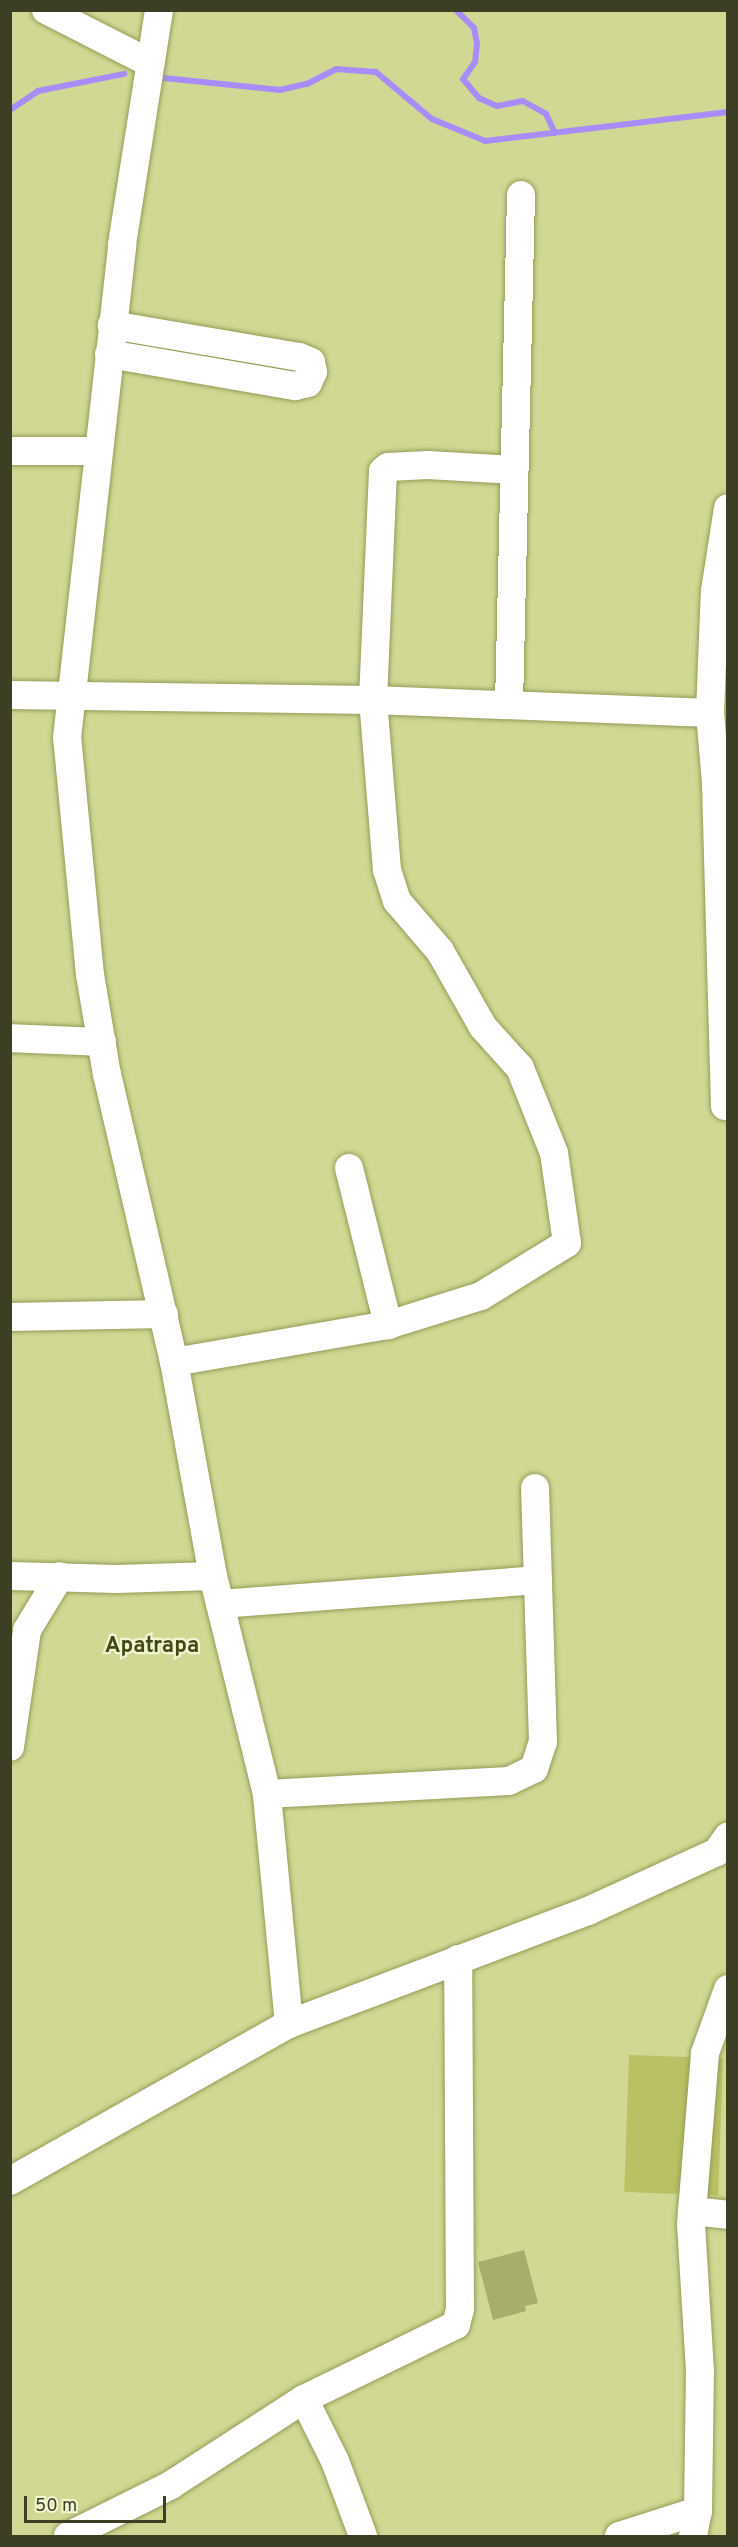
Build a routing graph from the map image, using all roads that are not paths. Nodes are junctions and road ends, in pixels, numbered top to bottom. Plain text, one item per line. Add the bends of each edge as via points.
1 (46, 10) edge
2 (159, 10) edge
3 (150, 63) junction
4 (521, 195) dead end
5 (112, 325) junction
6 (183, 336) junction
7 (108, 354) junction
8 (178, 366) junction
9 (10, 451) edge
10 (98, 451) junction
11 (513, 470) junction
12 (728, 508) edge
13 (10, 695) edge
14 (69, 696) junction
15 (373, 700) junction
16 (509, 705) junction
17 (710, 713) junction
18 (722, 783) edge
19 (724, 972) edge
20 (10, 1038) edge
21 (102, 1042) junction
22 (724, 1106) dead end
23 (349, 1168) dead end
24 (164, 1314) junction
25 (10, 1317) edge
26 (388, 1325) junction
27 (174, 1362) junction
28 (535, 1488) dead end
29 (10, 1576) edge
30 (60, 1576) junction
31 (213, 1576) junction
32 (538, 1580) junction
33 (220, 1604) junction
34 (10, 1747) edge
35 (267, 1794) junction
36 (724, 1853) edge
37 (458, 1959) junction
38 (728, 1989) edge
39 (290, 2024) junction
40 (10, 2181) edge
41 (692, 2211) junction
42 (728, 2215) edge
43 (304, 2399) junction
44 (695, 2524) edge
45 (68, 2536) edge
46 (363, 2536) edge
47 (619, 2536) edge

1 - 3 street
2 - 3 street
3 - 5 street
4 - 11 street
5 - 6 street
5 - 7 street
6 - 8 street
6 - 8 street via 306,358 311,362 312,378 295,386
7 - 8 street
7 - 10 street
9 - 10 street
10 - 14 street
11 - 15 street via 428,465 388,466 383,471
11 - 16 street
12 - 17 street via 715,591
13 - 14 street
14 - 15 street
14 - 21 street via 67,738 76,858
15 - 16 street
15 - 26 street via 387,870 397,901 440,951 483,1027 520,1068 554,1153 567,1237 563,1248 481,1296
16 - 17 street
17 - 18 street
18 - 19 street
19 - 22 street
20 - 21 street
21 - 24 street
23 - 26 street
24 - 25 street
24 - 27 street
26 - 27 street
27 - 31 street
28 - 32 street
29 - 30 street
30 - 31 street
30 - 34 street via 27,1630
31 - 33 street
32 - 33 street
32 - 35 street via 543,1742 534,1769 509,1781
33 - 35 street
35 - 39 street
36 - 37 street via 588,1911
37 - 39 street
37 - 43 street via 460,2317 456,2325
38 - 41 street via 705,2053
39 - 40 street
41 - 42 street
41 - 44 street via 700,2371
43 - 45 street via 171,2485
43 - 46 street via 335,2461
44 - 47 street

